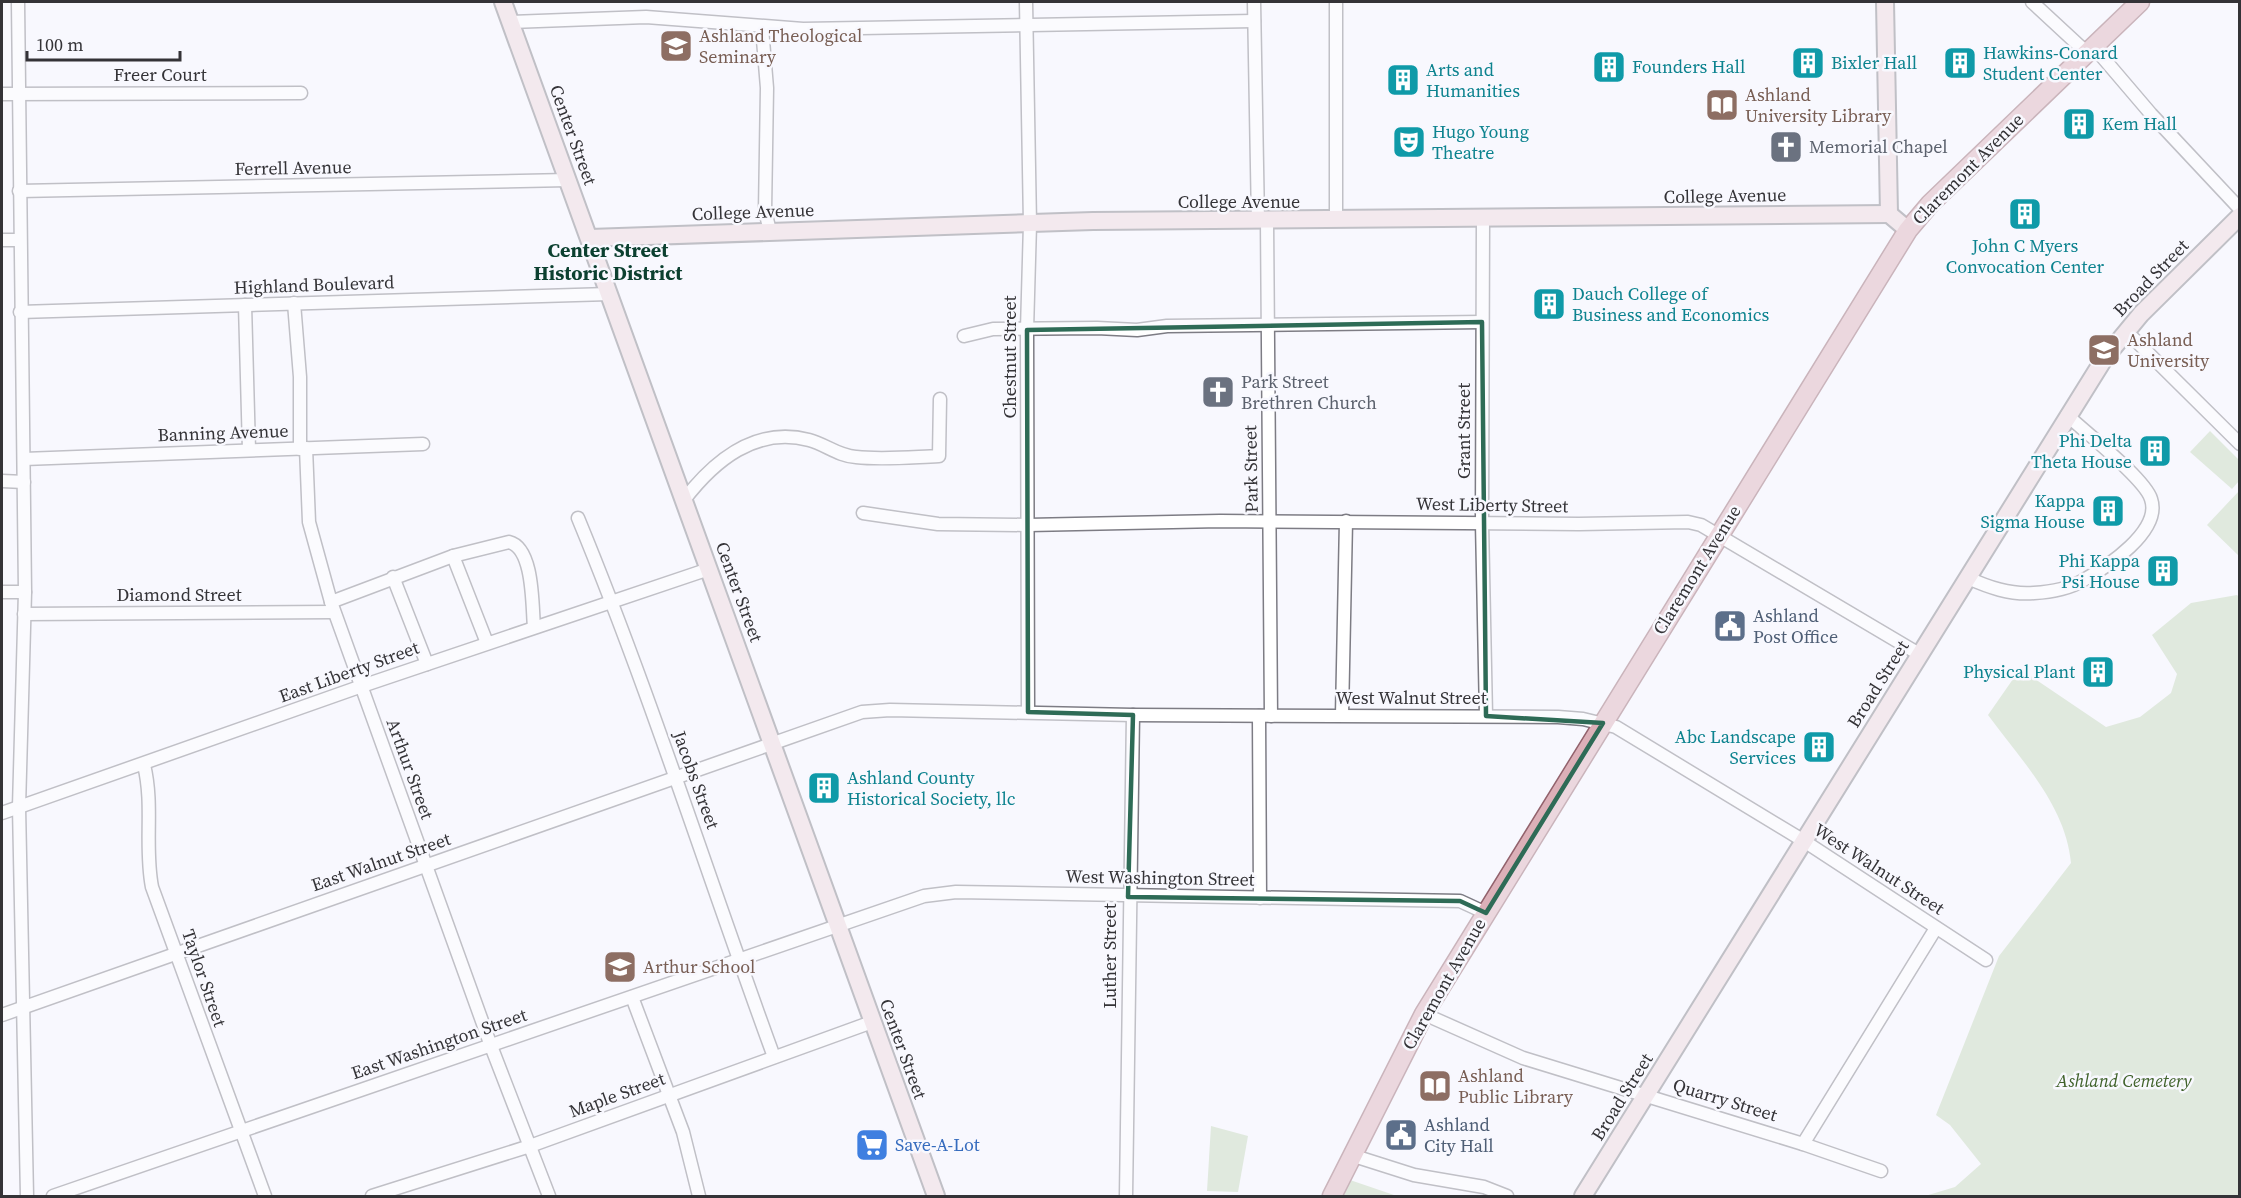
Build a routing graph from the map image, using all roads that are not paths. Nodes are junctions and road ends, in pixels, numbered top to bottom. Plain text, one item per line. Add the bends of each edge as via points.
1 (18, 2) edge
2 (502, 2) edge
3 (1026, 2) edge
4 (1254, 2) edge
5 (1336, 2) edge
6 (1885, 2) edge
7 (2032, 2) edge
8 (2140, 2) edge
9 (1254, 21) junction
10 (511, 22) junction
11 (1028, 26) junction
12 (762, 28) junction
13 (2089, 49) junction
14 (302, 93) dead end
15 (2, 94) edge
16 (18, 94) junction
17 (568, 180) junction
18 (19, 191) junction
19 (2240, 209) edge
20 (1889, 214) junction
21 (2240, 216) edge
22 (1483, 218) junction
23 (1336, 220) junction
24 (1262, 221) junction
25 (1030, 224) junction
26 (1908, 230) junction
27 (770, 231) junction
28 (590, 238) junction
29 (2, 240) edge
30 (19, 240) junction
31 (609, 294) junction
32 (294, 303) junction
33 (244, 305) junction
34 (20, 312) junction
35 (1482, 322) junction
36 (1268, 325) junction
37 (1028, 330) junction
38 (2126, 331) junction
39 (964, 336) dead end
40 (940, 399) dead end
41 (2067, 415) junction
42 (423, 444) dead end
43 (2240, 444) edge
44 (303, 449) junction
45 (249, 450) junction
46 (24, 459) junction
47 (2, 482) edge
48 (24, 482) junction
49 (684, 500) junction
50 (863, 513) dead end
51 (578, 518) dead end
52 (1270, 521) junction
53 (1346, 521) junction
54 (1482, 523) junction
55 (1028, 525) junction
56 (1718, 536) junction
57 (453, 556) junction
58 (709, 569) junction
59 (393, 577) junction
60 (1968, 578) junction
61 (2, 592) edge
62 (25, 592) junction
63 (612, 602) junction
64 (332, 607) junction
65 (24, 614) junction
66 (534, 627) junction
67 (487, 643) junction
68 (1920, 654) junction
69 (427, 663) junction
70 (362, 686) junction
71 (1028, 712) junction
72 (1133, 715) junction
73 (1342, 715) junction
74 (1265, 716) junction
75 (1486, 716) junction
76 (1603, 723) junction
77 (773, 743) junction
78 (144, 765) junction
79 (676, 777) junction
80 (20, 807) junction
81 (2, 813) edge
82 (1804, 841) junction
83 (426, 866) junction
84 (1128, 897) junction
85 (1260, 898) junction
86 (1486, 913) junction
87 (837, 926) junction
88 (1936, 928) junction
89 (176, 954) junction
90 (738, 960) junction
91 (1986, 960) dead end
92 (632, 997) junction
93 (21, 1008) junction
94 (1424, 1014) junction
95 (2, 1015) edge
96 (873, 1022) junction
97 (490, 1046) junction
98 (774, 1057) junction
99 (669, 1095) junction
100 (1646, 1095) junction
101 (242, 1131) junction
102 (1803, 1144) junction
103 (530, 1146) junction
104 (1351, 1155) junction
105 (1881, 1171) dead end
106 (27, 1197) edge
107 (53, 1197) edge
108 (265, 1197) edge
109 (372, 1197) edge
110 (549, 1197) edge
111 (699, 1197) edge
112 (936, 1197) edge
113 (1126, 1197) edge
114 (1332, 1197) edge
115 (1507, 1197) edge
116 (1583, 1197) edge

1 - 16 street
2 - 10 street, Center Street
3 - 11 street, Chestnut Street
4 - 9 street, Park Street
5 - 23 street
6 - 20 street
7 - 13 street
8 - 13 main road, Claremont Avenue
9 - 11 street
9 - 24 street, Park Street
10 - 12 street via 646,17
10 - 17 street, Center Street
11 - 12 street
11 - 25 street, Chestnut Street
12 - 27 street via 767,88 765,211
13 - 19 street
13 - 26 main road, Claremont Avenue via 1929,204
14 - 16 street, Freer Court
15 - 16 street, Freer Court
16 - 18 street
17 - 18 street, Ferrell Avenue
17 - 28 street, Center Street
18 - 30 street
20 - 22 street, College Avenue
20 - 26 street
21 - 38 street, Broad Street
22 - 23 street, College Avenue
22 - 35 street, Grant Street
23 - 24 street, College Avenue
24 - 25 street, College Avenue
24 - 36 street, Park Street
25 - 27 street, College Avenue
25 - 37 street, Chestnut Street
26 - 56 main road, Claremont Avenue
27 - 28 street, College Avenue
28 - 31 street, Center Street
29 - 30 street
30 - 34 street
31 - 32 street, Highland Boulevard
31 - 49 street, Center Street
32 - 33 street, Highland Boulevard
32 - 44 street, Arthur Street
33 - 34 street, Highland Boulevard
33 - 45 street
34 - 46 street
35 - 36 street
35 - 54 street, Grant Street
36 - 37 street
36 - 52 street, Park Street
37 - 39 street via 985,330
37 - 55 street, Chestnut Street
38 - 41 street, Broad Street
38 - 43 street
40 - 49 street via 939,456 855,457 836,453 816,442 782,437 756,442 723,457
41 - 60 street, Broad Street
41 - 60 street via 2146,488 2153,509 2147,530 2082,581 2062,589 2013,592 1990,588
42 - 44 street, Banning Avenue
44 - 45 street, Banning Avenue
44 - 64 street, Arthur Street via 309,522
45 - 46 street, Banning Avenue
46 - 48 street
47 - 48 street
48 - 62 street
49 - 58 street, Center Street
50 - 55 street, West Liberty Street via 938,524
51 - 63 street, Jacobs Street
52 - 53 street, West Liberty Street
52 - 55 street, West Liberty Street
52 - 74 street, Park Street
53 - 54 street, West Liberty Street
53 - 73 street
54 - 56 street, West Liberty Street via 1688,522
54 - 75 street, Grant Street
55 - 71 street, Chestnut Street
56 - 68 street, West Liberty Street
56 - 76 main road, Claremont Avenue
57 - 59 street, Diamond Street
57 - 66 street, Diamond Street via 496,543 517,545 527,565
57 - 67 street
58 - 63 street, East Liberty Street
58 - 77 street, Center Street
59 - 64 street, Diamond Street
59 - 69 street
60 - 68 street, Broad Street
61 - 62 street
62 - 65 street
63 - 66 street, East Liberty Street
63 - 79 street, Jacobs Street
64 - 65 street, Diamond Street
64 - 70 street, Arthur Street
65 - 80 street
66 - 67 street, East Liberty Street
67 - 69 street, East Liberty Street
68 - 82 street, Broad Street
69 - 70 street, East Liberty Street
70 - 78 street, East Liberty Street
70 - 83 street, Arthur Street
71 - 72 street, West Walnut Street
71 - 77 street, West Walnut Street via 862,712
72 - 74 street, West Walnut Street
72 - 84 street, Luther Street
73 - 74 street, West Walnut Street
73 - 75 street, West Walnut Street
74 - 85 street, Park Street
75 - 76 street, West Walnut Street
76 - 82 street, West Walnut Street via 1616,727
76 - 86 main road, Claremont Avenue
77 - 79 street, East Walnut Street
77 - 87 street, Center Street
78 - 80 street, East Liberty Street
78 - 89 street, Taylor Street via 150,793 149,872
79 - 83 street, East Walnut Street
79 - 90 street, Jacobs Street
80 - 81 street, East Liberty Street
80 - 93 street
82 - 88 street, West Walnut Street
82 - 100 street, Broad Street
83 - 89 street, East Walnut Street
83 - 97 street, Arthur Street
84 - 85 street, West Washington Street
84 - 87 street, West Washington Street via 938,893
84 - 113 street, Luther Street
85 - 86 street, West Washington Street via 1460,901
86 - 94 main road, Claremont Avenue
87 - 90 street, East Washington Street
87 - 96 street, Center Street
88 - 91 street, West Walnut Street
88 - 102 street
89 - 93 street, East Walnut Street
89 - 101 street, Taylor Street
90 - 92 street, East Washington Street
90 - 98 street, Jacobs Street
92 - 97 street, East Washington Street
92 - 99 street
93 - 95 street, East Walnut Street
93 - 106 street
94 - 100 street, Quarry Street via 1523,1058
94 - 104 main road, Claremont Avenue
96 - 98 street, Maple Street
96 - 112 street, Center Street
97 - 101 street, East Washington Street
97 - 103 street, Arthur Street
98 - 99 street, Maple Street
99 - 103 street, Maple Street
99 - 111 street
100 - 102 street, Quarry Street
100 - 116 street, Broad Street
101 - 107 street, East Washington Street
101 - 108 street, Taylor Street
102 - 105 street, Quarry Street
103 - 109 street, Maple Street
103 - 110 street, Arthur Street
104 - 114 main road, Claremont Avenue
104 - 115 street via 1414,1174 1484,1187

